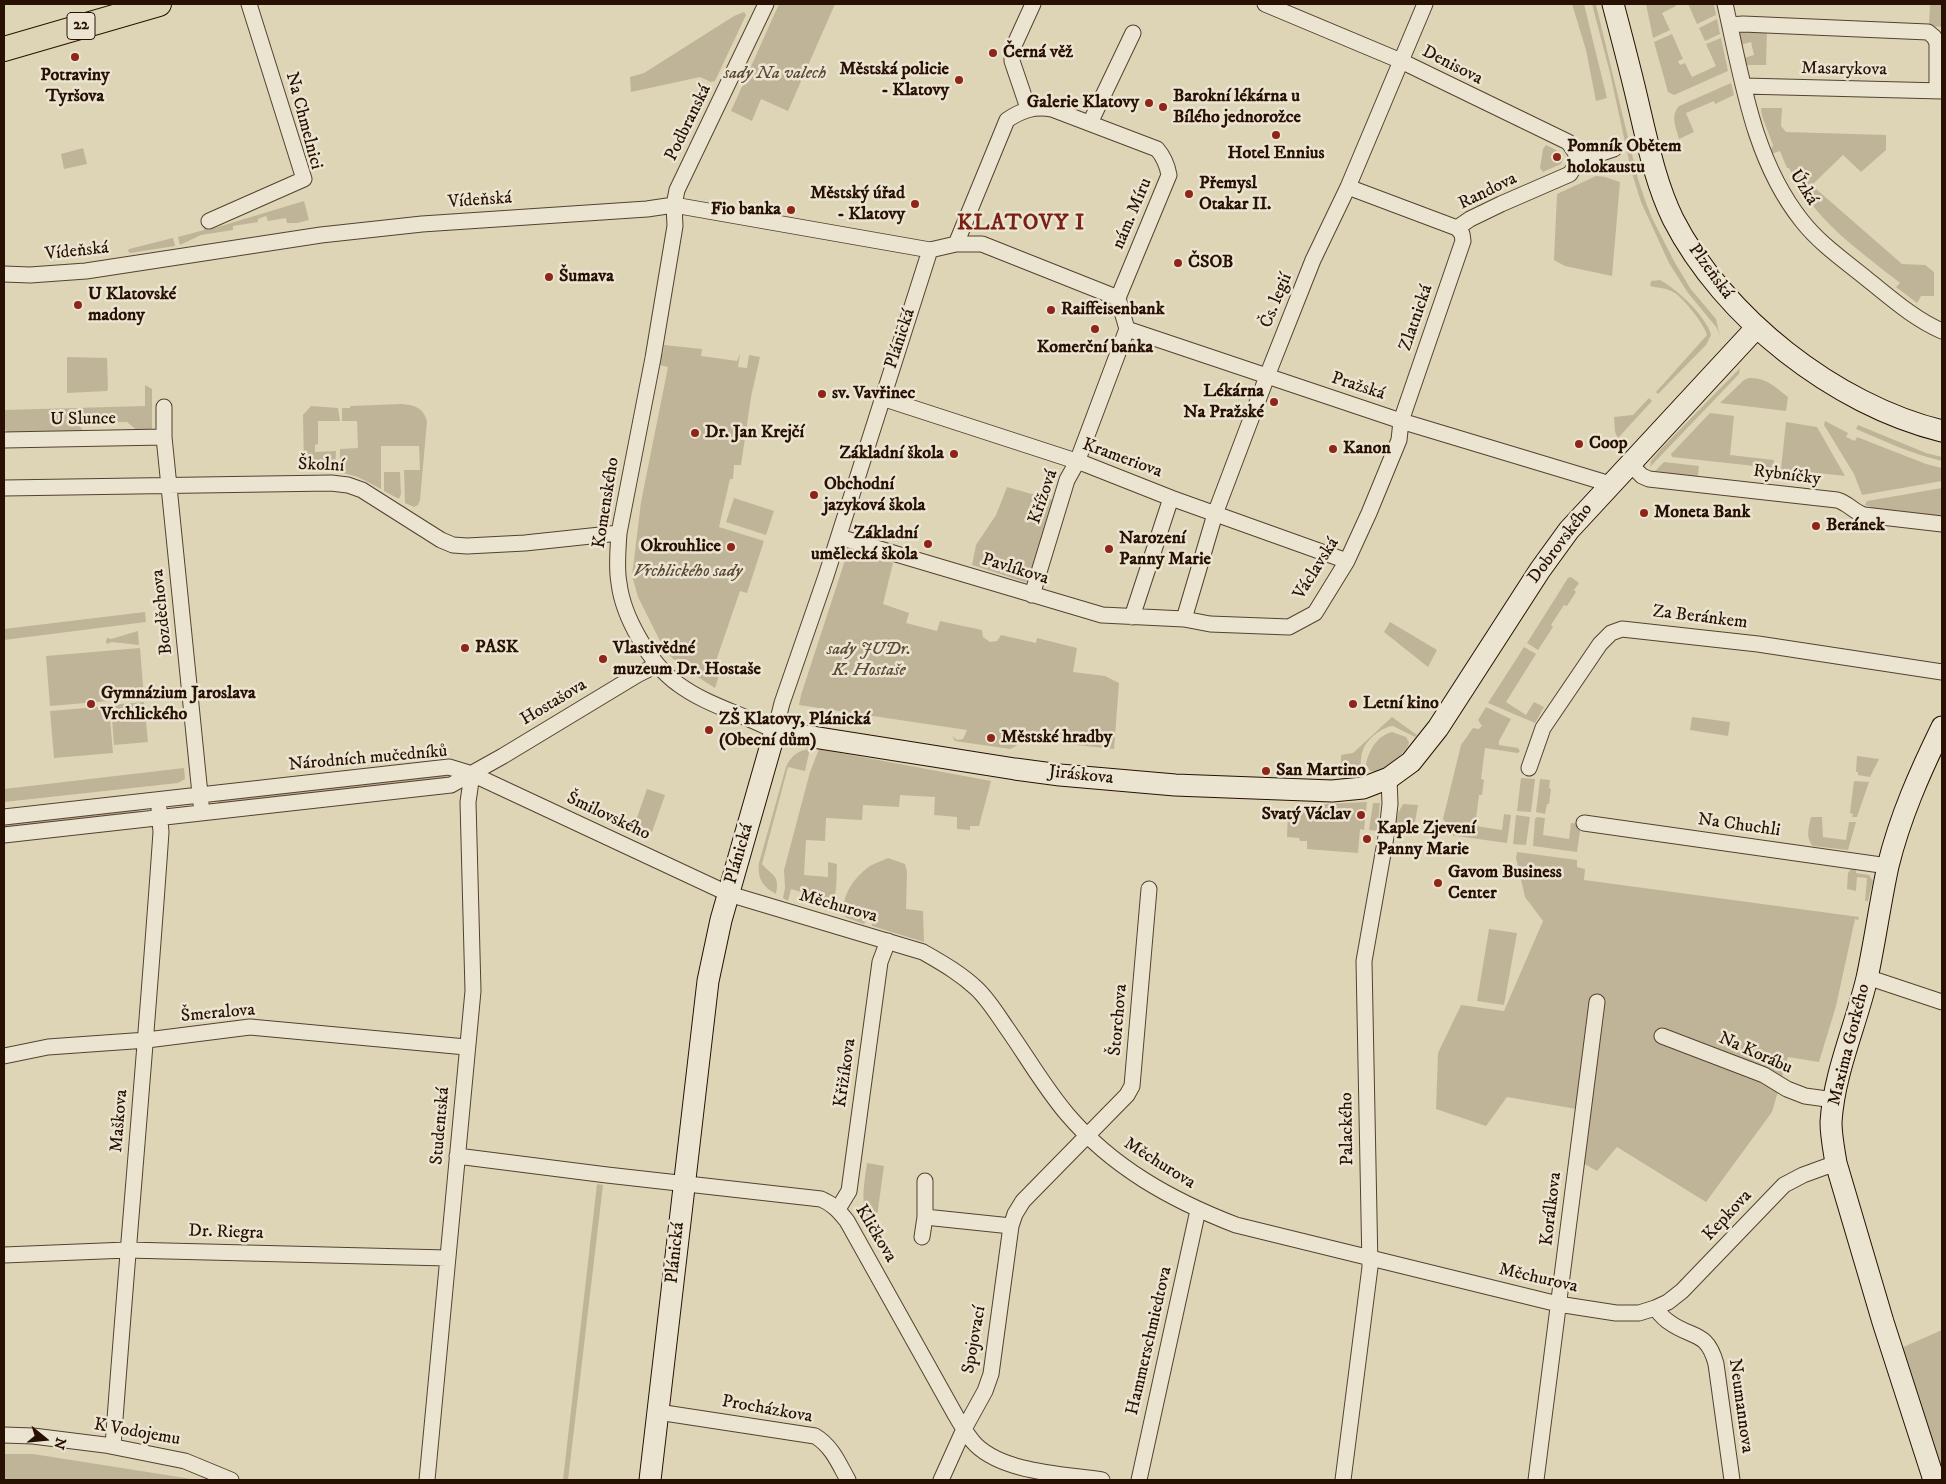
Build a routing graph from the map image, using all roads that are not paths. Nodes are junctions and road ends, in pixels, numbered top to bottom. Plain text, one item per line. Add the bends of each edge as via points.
1 (159, 4) edge
2 (249, 4) edge
3 (766, 4) edge
4 (1033, 4) edge
5 (1265, 4) edge
6 (1426, 4) edge
7 (1613, 4) edge
8 (1725, 4) edge
9 (1730, 25) junction
10 (1133, 33) dead end
11 (4, 49) edge
12 (1401, 61) junction
13 (1744, 86) junction
14 (1939, 91) edge
15 (1028, 108) junction
16 (1090, 124) junction
17 (1614, 149) dead end
18 (1577, 158) junction
19 (1348, 187) junction
20 (674, 205) junction
21 (209, 221) dead end
22 (1457, 228) junction
23 (956, 244) junction
24 (930, 250) junction
25 (4, 274) edge
26 (1118, 298) junction
27 (1757, 327) junction
28 (1127, 329) junction
29 (1942, 331) edge
30 (1267, 376) junction
31 (882, 398) junction
32 (164, 407) dead end
33 (1401, 421) junction
34 (1942, 431) edge
35 (164, 437) junction
36 (4, 440) edge
37 (1077, 462) junction
38 (1629, 463) junction
39 (1610, 484) junction
40 (169, 486) junction
41 (4, 488) edge
42 (1171, 498) junction
43 (1216, 514) junction
44 (1942, 524) edge
45 (619, 533) junction
46 (839, 537) junction
47 (1347, 561) junction
48 (1032, 595) junction
49 (1132, 617) junction
50 (1184, 619) junction
51 (657, 665) junction
52 (1942, 672) edge
53 (1942, 728) edge
54 (775, 731) junction
55 (1529, 768) dead end
56 (472, 774) junction
57 (1389, 778) junction
58 (200, 795) junction
59 (158, 800) junction
60 (203, 813) junction
61 (4, 817) edge
62 (160, 818) junction
63 (1584, 823) dead end
64 (4, 835) edge
65 (1888, 866) junction
66 (1149, 889) dead end
67 (729, 894) junction
68 (888, 941) junction
69 (1867, 977) junction
70 (1597, 1002) dead end
71 (1942, 1002) edge
72 (1662, 1036) dead end
73 (147, 1040) junction
74 (466, 1047) junction
75 (4, 1056) edge
76 (1834, 1100) junction
77 (1087, 1135) junction
78 (457, 1156) junction
79 (1836, 1163) junction
80 (925, 1181) dead end
81 (684, 1184) junction
82 (838, 1209) junction
83 (1198, 1210) junction
84 (925, 1216) junction
85 (1011, 1226) junction
86 (922, 1237) dead end
87 (127, 1250) junction
88 (4, 1255) edge
89 (447, 1258) junction
90 (1369, 1258) junction
91 (1558, 1304) junction
92 (1655, 1308) junction
93 (658, 1412) junction
94 (964, 1428) junction
95 (4, 1435) edge
96 (113, 1446) junction
97 (231, 1480) edge
98 (427, 1480) edge
99 (650, 1480) edge
100 (848, 1480) edge
101 (940, 1480) edge
102 (1102, 1480) edge
103 (1138, 1480) edge
104 (1344, 1480) edge
105 (1536, 1480) edge
106 (1732, 1480) edge
107 (1934, 1480) edge

1 - 11 main road, 22
2 - 21 street, Na Chmelnici via 304,180
3 - 20 street, Podbranská via 677,190
4 - 15 street via 1012,50 1012,61
5 - 12 street, Denisova
6 - 12 street, Čs. legií
7 - 27 main road, Plzeňská via 1651,160 1673,219 1723,293
8 - 9 street, Úzká
9 - 13 street, Úzká
9 - 14 street via 1928,32 1937,43
10 - 16 street
12 - 18 street, Denisova via 1568,142
12 - 19 street, Čs. legií
13 - 14 street, Masarykova
13 - 29 street, Úzká via 1767,163 1783,195 1802,222 1829,249 1889,296 1919,319
15 - 16 street, nám. Míru via 1052,109
15 - 23 street via 1007,120
16 - 26 street, nám. Míru via 1157,149 1168,167 1169,176
17 - 18 street
18 - 22 street, Randova via 1574,170 1564,178 1501,204
19 - 22 street, Randova
19 - 30 street, Čs. legií via 1313,260
20 - 24 street, Vídeňská
20 - 25 street, Vídeňská via 321,234 86,271
20 - 45 street, Komenského via 675,226
22 - 33 street, Zlatnická via 1463,241
23 - 24 street, Vídeňská
23 - 26 street via 982,244
24 - 31 street, Plánická
26 - 28 street
27 - 34 main road, Plzeňská via 1789,356 1830,382 1886,412
27 - 38 main road, Dobrovského
28 - 30 street, Pražská
28 - 37 street, Křížová
30 - 33 street, Pražská
30 - 43 street, Čs. legií
31 - 37 street, Krameriova
31 - 46 street, Plánická
32 - 35 street, Bozděchova
33 - 39 street, Pražská
33 - 47 street, Václavská via 1399,440
35 - 36 street, U Slunce
35 - 40 street, Bozděchova
37 - 42 street, Krameriova
37 - 48 street, Křížová via 1067,480
38 - 39 main road, Dobrovského
38 - 44 street, Rybníčky via 1649,479 1837,500 1864,515
39 - 57 main road, Dobrovského via 1569,530 1540,570 1421,752
40 - 41 street, Školní
40 - 45 street, Školní via 348,485 362,490 453,545 524,543
40 - 58 street, Bozděchova
42 - 43 street, Krameriova
42 - 49 street
43 - 47 street, Krameriova
43 - 50 street, Čs. legií
45 - 51 street, Komenského via 617,561 623,603
46 - 48 street, Pavlíkova
46 - 54 street, Plánická
47 - 50 street, Václavská via 1315,613 1289,627 1210,624
48 - 49 street, Pavlíkova via 1102,616
49 - 50 street, Pavlíkova
51 - 54 street, Komenského via 679,685
51 - 56 street, Hostašova
52 - 55 street, Za Beránkem via 1758,644 1622,629 1611,633 1600,644 1544,728
53 - 65 main road, Maxima Gorkého via 1912,790
54 - 57 main road, Jiráskova via 1015,769 1175,785 1348,790
54 - 67 main road, Plánická
56 - 58 street, Národních mučedníků via 449,767
56 - 60 street, Národních mučedníků via 451,786
56 - 67 street, Šmilovského
56 - 74 street, Studentská via 468,802 473,990
57 - 90 street, Palackého via 1387,832 1364,961
58 - 59 street, Národních mučedníků
58 - 60 street, Bozděchova
59 - 61 street, Národních mučedníků
59 - 62 street, Maškova
60 - 62 street, Národních mučedníků
62 - 64 street, Národních mučedníků
62 - 73 street, Maškova
63 - 65 street, Na Chuchli
65 - 69 main road, Maxima Gorkého
66 - 77 street, Štorchova via 1132,1086
67 - 68 street, Měchurova
67 - 81 main road, Plánická via 713,949 708,981
68 - 77 street, Měchurova via 923,952 952,968 976,989 993,1008 1066,1113
68 - 82 street, Křižíkova via 880,962 849,1191
69 - 71 street
69 - 76 main road, Maxima Gorkého
70 - 91 street, Korálkova
72 - 76 street, Na Korábu via 1764,1075 1805,1096
73 - 74 street, Šmeralova via 250,1027
73 - 75 street, Šmeralova via 48,1047
73 - 87 street, Maškova
74 - 78 street, Studentská
76 - 79 main road, Maxima Gorkého via 1831,1122
77 - 83 street, Měchurova via 1139,1177
77 - 85 street, Spojovací via 1023,1201
78 - 81 street, Kličkova
78 - 89 street, Studentská
79 - 92 street, Kepkova via 1784,1185 1682,1291
79 - 107 main road, Maxima Gorkého
80 - 84 street
81 - 82 street, Kličkova via 821,1199
81 - 93 main road, Plánická
82 - 94 street, Kličkova
83 - 90 street, Měchurova via 1236,1224
83 - 103 street, Hammerschmiedtova
84 - 85 street
84 - 86 street
85 - 94 street, Spojovací via 991,1374
87 - 88 street, Dr. Riegra
87 - 89 street, Dr. Riegra
87 - 96 street, Maškova
89 - 98 street, Studentská
90 - 91 street, Měchurova
90 - 104 street, Palackého
91 - 92 street, Měchurova via 1616,1313 1638,1313
91 - 105 street, Korálkova
92 - 106 street, Neumannova via 1669,1322 1697,1336 1713,1350
93 - 99 main road, Plánická
93 - 100 street, Procházkova via 815,1436 829,1448
94 - 101 street, Spojovací
94 - 102 street, Kličkova via 977,1445 1011,1465
95 - 96 street, K Vodojemu
96 - 97 street, K Vodojemu via 185,1461

